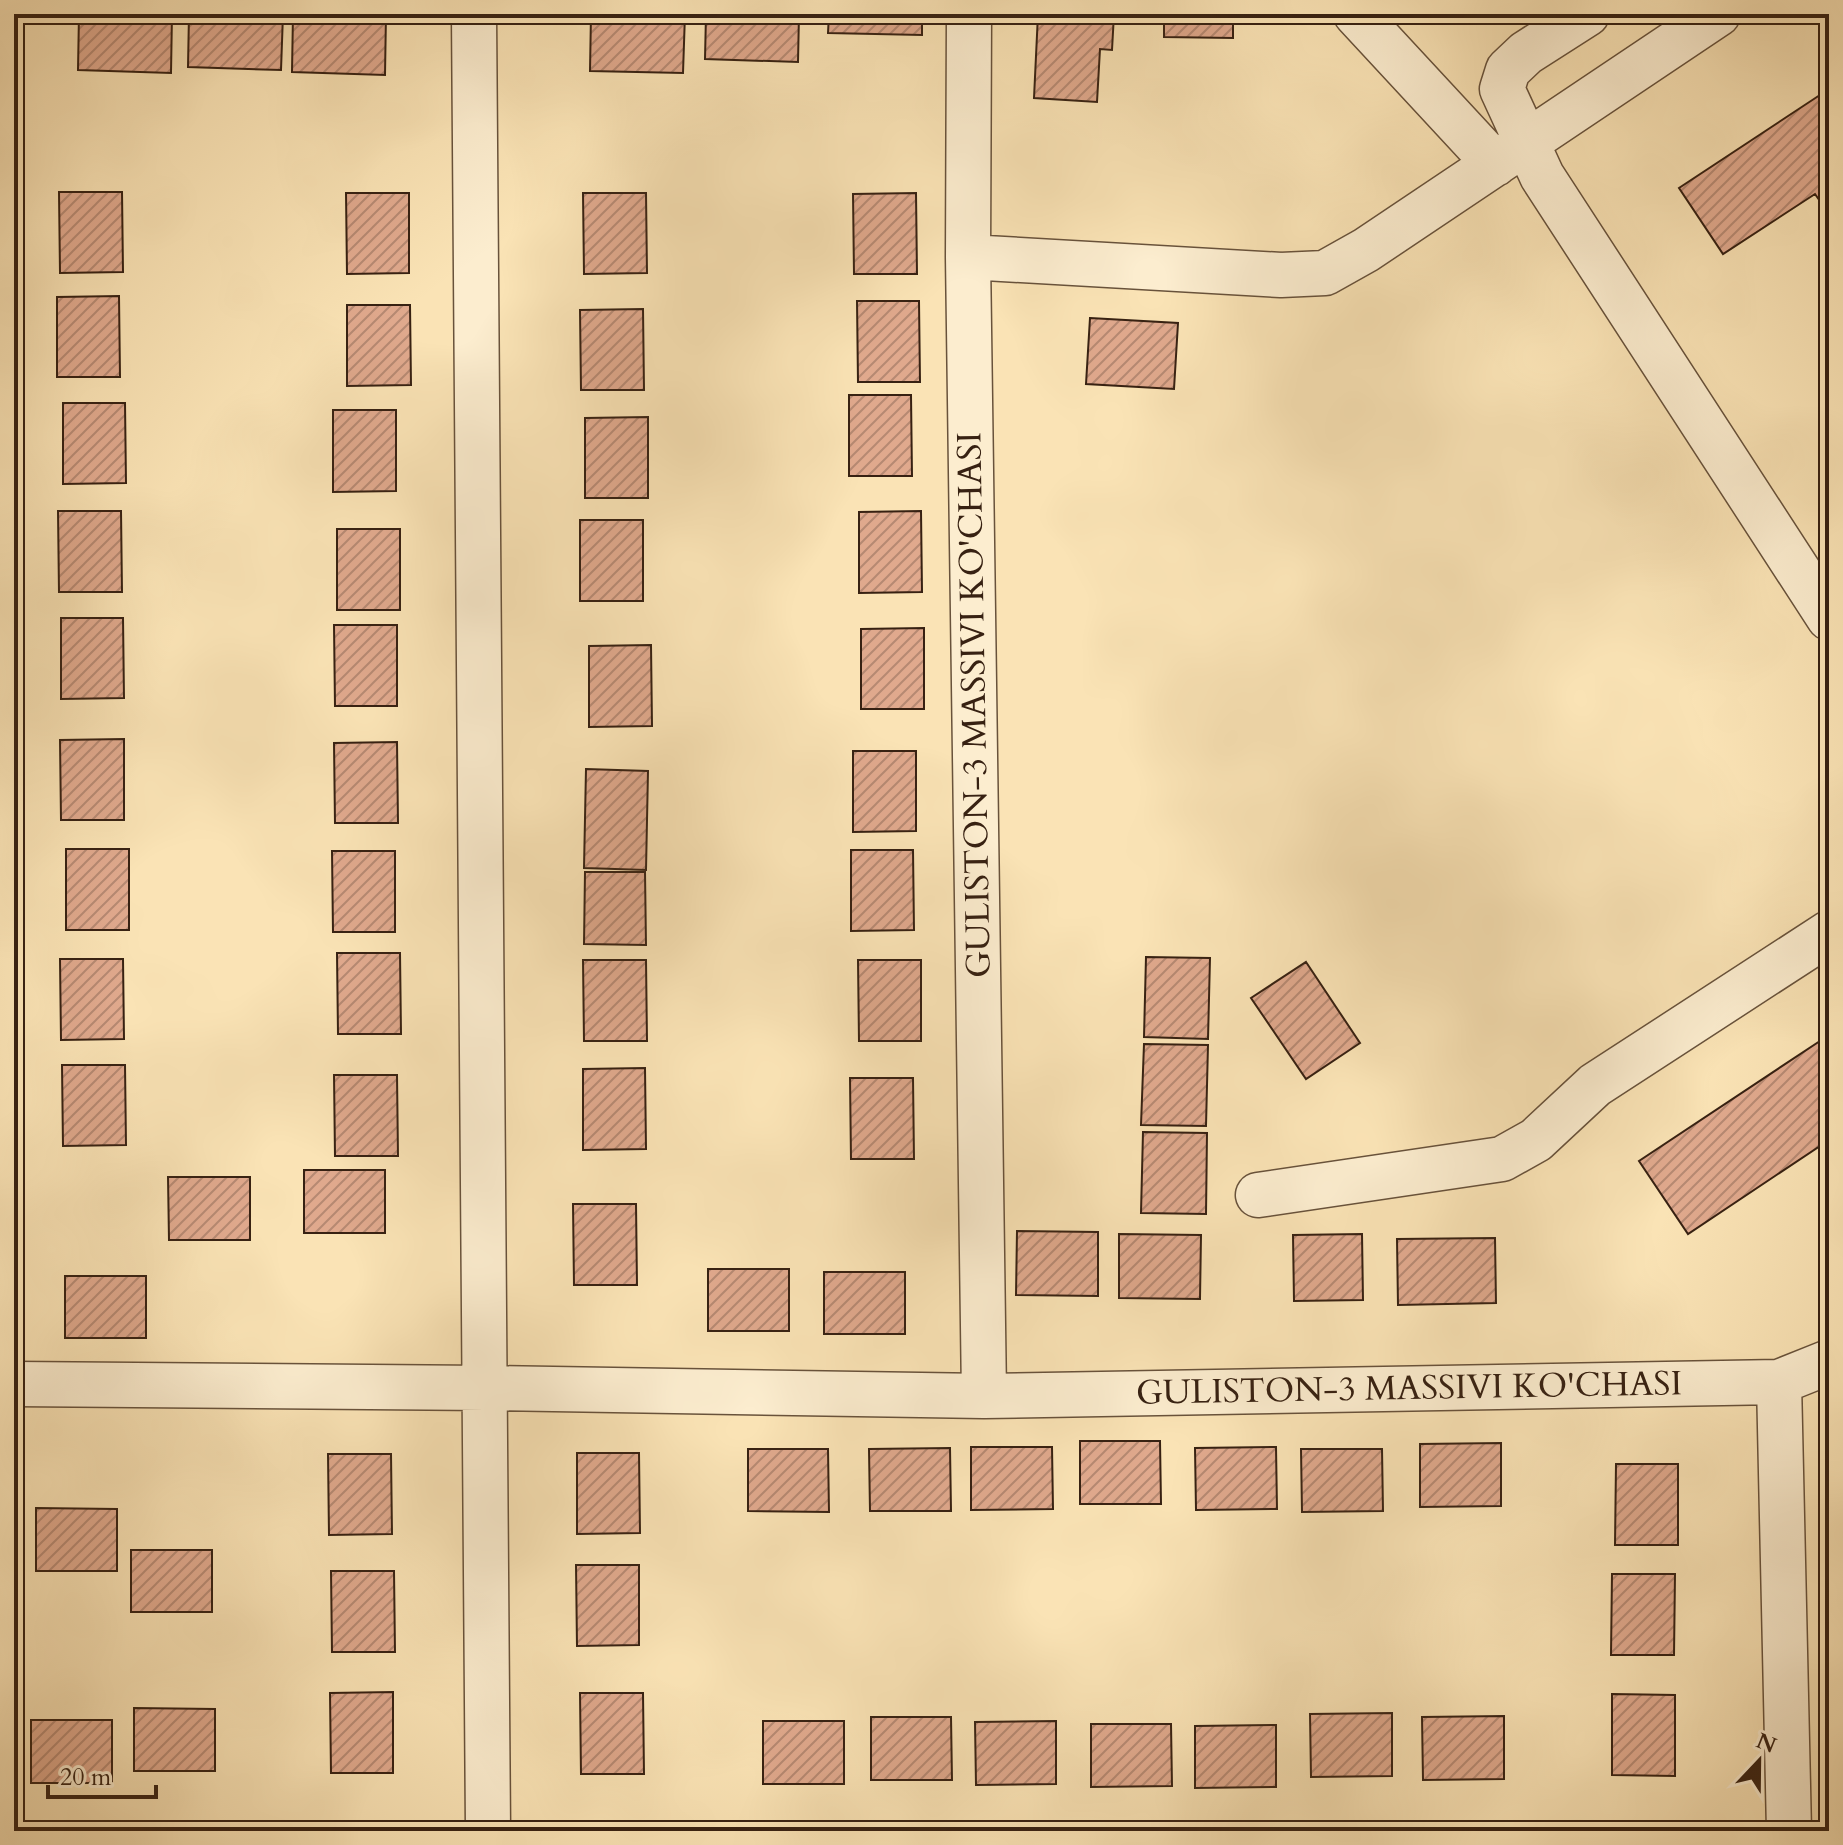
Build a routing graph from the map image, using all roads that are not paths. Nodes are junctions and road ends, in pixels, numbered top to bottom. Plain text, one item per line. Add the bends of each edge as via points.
1 (474, 14) edge
2 (969, 14) edge
3 (1356, 14) edge
4 (1587, 14) edge
5 (1718, 14) edge
6 (1511, 153) junction
7 (968, 257) junction
8 (1829, 618) edge
9 (1829, 933) edge
10 (1258, 1195) dead end
11 (1829, 1362) edge
12 (1779, 1382) junction
13 (14, 1384) edge
14 (485, 1388) junction
15 (984, 1396) junction
16 (488, 1831) edge
17 (1789, 1831) edge

1 - 14 street
2 - 7 street, GULISTON-3 MASSIVI KO'CHASI
3 - 6 street
4 - 6 street via 1508,70 1502,89
5 - 6 street
6 - 7 street via 1325,273
6 - 8 street via 1542,176
7 - 15 street, GULISTON-3 MASSIVI KO'CHASI
9 - 10 street via 1595,1085 1536,1140 1502,1159
11 - 12 street, GULISTON-3 MASSIVI KO'CHASI
12 - 15 street, GULISTON-3 MASSIVI KO'CHASI
12 - 17 street
13 - 14 street, GULISTON-3 MASSIVI KO'CHASI
14 - 15 street, GULISTON-3 MASSIVI KO'CHASI
14 - 16 street

